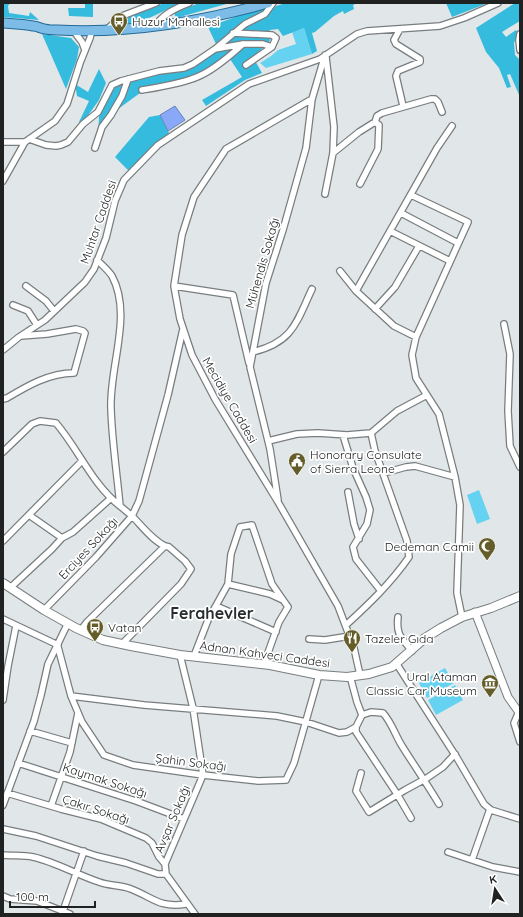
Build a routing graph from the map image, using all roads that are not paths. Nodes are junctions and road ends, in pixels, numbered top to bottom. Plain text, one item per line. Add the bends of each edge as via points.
1 (156, 3) edge
2 (189, 3) edge
3 (268, 3) edge
4 (273, 3) edge
5 (498, 3) edge
6 (3, 23) edge
7 (155, 26) junction
8 (3, 28) edge
9 (43, 29) junction
10 (400, 29) junction
11 (73, 30) junction
12 (92, 30) junction
13 (106, 30) junction
14 (233, 33) junction
15 (520, 34) edge
16 (243, 44) junction
17 (272, 47) junction
18 (215, 49) junction
19 (85, 50) junction
20 (520, 50) edge
21 (325, 55) junction
22 (246, 65) dead end
23 (128, 79) junction
24 (142, 90) dead end
25 (312, 99) junction
26 (403, 106) junction
27 (442, 112) dead end
28 (375, 122) junction
29 (452, 126) dead end
30 (28, 141) junction
31 (3, 142) edge
32 (95, 148) dead end
33 (333, 153) junction
34 (3, 181) edge
35 (360, 184) dead end
36 (325, 194) dead end
37 (411, 195) junction
38 (401, 213) junction
39 (390, 231) junction
40 (458, 243) junction
41 (419, 246) junction
42 (97, 260) junction
43 (450, 261) junction
44 (340, 271) dead end
45 (26, 286) dead end
46 (174, 286) junction
47 (312, 290) dead end
48 (356, 291) junction
49 (13, 305) dead end
50 (375, 309) junction
51 (54, 311) junction
52 (504, 324) dead end
53 (37, 325) junction
54 (183, 328) junction
55 (19, 336) junction
56 (416, 337) junction
57 (3, 350) edge
58 (253, 352) junction
59 (250, 367) junction
60 (427, 395) junction
61 (3, 399) edge
62 (371, 433) junction
63 (343, 435) junction
64 (268, 442) junction
65 (3, 452) edge
66 (82, 461) junction
67 (520, 467) edge
68 (384, 474) junction
69 (455, 477) junction
70 (348, 492) dead end
71 (110, 499) junction
72 (278, 502) junction
73 (120, 506) junction
74 (29, 515) junction
75 (132, 516) junction
76 (62, 538) junction
77 (359, 539) junction
78 (3, 541) edge
79 (165, 546) junction
80 (3, 582) edge
81 (228, 584) junction
82 (10, 588) junction
83 (381, 591) junction
84 (520, 596) edge
85 (283, 600) junction
86 (216, 606) junction
87 (44, 610) junction
88 (475, 612) junction
89 (398, 617) dead end
90 (462, 617) junction
91 (3, 619) edge
92 (68, 623) junction
93 (346, 625) junction
94 (16, 626) junction
95 (81, 630) junction
96 (276, 632) junction
97 (350, 636) junction
98 (309, 639) dead end
99 (122, 644) junction
100 (58, 646) junction
101 (412, 651) junction
102 (180, 655) junction
103 (194, 656) junction
104 (264, 664) junction
105 (396, 664) junction
106 (319, 675) junction
107 (360, 675) junction
108 (350, 676) junction
109 (70, 696) junction
110 (3, 700) edge
111 (193, 708) junction
112 (519, 711) edge
113 (78, 714) junction
114 (362, 715) junction
115 (306, 722) junction
116 (356, 727) junction
117 (30, 731) junction
118 (520, 742) edge
119 (72, 743) junction
120 (455, 754) junction
121 (18, 763) junction
122 (361, 774) dead end
123 (203, 775) junction
124 (61, 777) junction
125 (424, 780) junction
126 (7, 793) junction
127 (397, 794) junction
128 (439, 804) dead end
129 (3, 805) edge
130 (51, 806) junction
131 (490, 809) junction
132 (411, 818) dead end
133 (184, 819) junction
134 (520, 819) edge
135 (3, 830) edge
136 (84, 852) junction
137 (448, 852) dead end
138 (3, 855) edge
139 (472, 860) junction
140 (165, 864) junction
141 (520, 872) edge
142 (76, 873) junction
143 (166, 874) junction
144 (3, 896) edge
145 (186, 904) junction
146 (62, 913) edge
147 (70, 914) edge
148 (195, 914) edge

1 - 13 street via 122,16
2 - 7 street via 160,19
3 - 7 main road via 212,17
4 - 14 street via 265,14
5 - 10 street, Muhtar Caddesi via 440,26
6 - 9 main road
7 - 13 main road
8 - 9 main road via 36,31
9 - 11 main road
10 - 21 street, Muhtar Caddesi via 362,32
10 - 26 street via 394,40 396,44 420,59 420,62 398,71 396,76
11 - 12 main road
11 - 19 street
12 - 13 main road
12 - 19 street
14 - 17 street via 272,35 276,38
14 - 18 street
15 - 20 street
16 - 17 street via 263,44
16 - 18 street
16 - 24 street via 229,57 198,77
17 - 22 street
18 - 23 street via 184,68
19 - 30 street via 67,104 55,121
21 - 25 street, Mühendis Sokağı
21 - 33 street via 334,127
21 - 42 street, Muhtar Caddesi via 249,84 158,145 124,180
23 - 30 street via 112,85 98,112 83,124 68,142 56,146
23 - 32 street via 122,96 102,127
25 - 46 street, Mecidiye Caddesi via 226,149 194,197 182,235
25 - 58 street, Mühendis Sokağı via 306,148 266,283
26 - 27 street via 435,98
26 - 28 street via 382,113 377,116
28 - 33 street
28 - 35 street via 379,125 378,149
29 - 37 street
30 - 31 street
30 - 34 street
33 - 36 street
37 - 38 street
37 - 40 street via 468,222
38 - 39 street
38 - 40 street
39 - 41 street
39 - 48 street
40 - 43 street
41 - 43 street
41 - 50 street via 395,287
42 - 51 street, Muhtar Caddesi via 85,282
42 - 73 street via 111,274 120,298 120,327 111,407
43 - 56 street
44 - 48 street
45 - 51 street via 46,301
46 - 54 street, Mecidiye Caddesi
46 - 59 street via 233,295
47 - 58 street via 295,327 287,336 267,349
48 - 50 street
49 - 53 street via 28,311
50 - 56 street via 394,326
51 - 53 street, Muhtar Caddesi
52 - 67 street via 510,354 510,446
53 - 55 street, Muhtar Caddesi
54 - 72 street, Mecidiye Caddesi via 192,355 215,399
54 - 75 street via 168,395 139,501
55 - 57 street, Muhtar Caddesi
55 - 61 street via 76,329 85,334 74,373 50,377
56 - 60 street via 412,355 416,378
58 - 59 street, Mühendis Sokağı
59 - 64 street, Mühendis Sokağı
60 - 62 street via 397,411
60 - 69 street via 439,414
62 - 63 street
62 - 68 street
63 - 64 street via 298,434
63 - 77 street via 370,510 367,524
64 - 72 street, Mühendis Sokağı
65 - 66 street via 32,424 48,421 56,423
66 - 71 street
66 - 74 street
68 - 69 street via 415,466
68 - 83 street via 407,541 409,557
69 - 90 street via 460,506 457,594
70 - 77 street
71 - 73 street
71 - 76 street via 73,532
72 - 93 street, Mecidiye Caddesi via 338,606
73 - 75 street
74 - 76 street
74 - 78 street
75 - 79 street, Erciyes Sokağı
75 - 87 street, Erciyes Sokağı
76 - 82 street
77 - 83 street via 353,547 356,559
79 - 95 street
79 - 99 street, Erciyes Sokağı via 191,569 181,584
80 - 82 main road, Adnan Kahveci Caddesi
81 - 85 street via 270,594
81 - 85 street via 231,554 240,527 252,525 272,584
81 - 86 street
82 - 87 main road, Adnan Kahveci Caddesi
83 - 93 street
84 - 88 main road, Adnan Kahveci Caddesi
85 - 96 street via 288,607
86 - 96 street
86 - 103 street
87 - 92 main road, Adnan Kahveci Caddesi
88 - 90 main road, Adnan Kahveci Caddesi
88 - 112 street via 508,697
89 - 101 street via 398,634
90 - 101 main road, Adnan Kahveci Caddesi via 425,638
91 - 94 street
92 - 95 main road, Adnan Kahveci Caddesi
92 - 100 street
93 - 97 street, Mecidiye Caddesi
94 - 100 street
94 - 110 street
95 - 99 main road, Adnan Kahveci Caddesi via 103,640
96 - 104 street
97 - 98 street via 325,640
97 - 107 street, Mecidiye Caddesi
99 - 102 main road, Adnan Kahveci Caddesi
100 - 109 street, Şahin Sokağı
100 - 117 street via 48,664
101 - 105 main road, Adnan Kahveci Caddesi
102 - 103 main road, Adnan Kahveci Caddesi
102 - 111 street, Avşar Sokağı
103 - 104 main road, Adnan Kahveci Caddesi
104 - 106 main road, Adnan Kahveci Caddesi
105 - 107 main road, Adnan Kahveci Caddesi
105 - 120 street
106 - 108 main road, Adnan Kahveci Caddesi
106 - 115 street, Şahin Sokağı
107 - 108 main road, Adnan Kahveci Caddesi
108 - 114 street
109 - 111 street
109 - 113 street, Şahin Sokağı
111 - 115 street via 277,716
111 - 123 street, Avşar Sokağı
112 - 118 street via 514,723
113 - 119 street
113 - 123 street, Şahin Sokağı via 104,755 133,765
114 - 116 street
114 - 125 street via 371,712 384,715
115 - 116 street via 339,733
115 - 123 street, Şahin Sokağı via 294,763 286,780
116 - 127 street via 356,732
117 - 119 street
117 - 121 street
119 - 124 street
120 - 125 street via 443,767
120 - 131 street via 484,804
121 - 124 street, Kaymak Sokağı
121 - 126 street
122 - 127 street via 356,791 369,812
123 - 133 street, Avşar Sokağı
124 - 130 street
124 - 133 street, Kaymak Sokağı
125 - 127 street
125 - 128 street
126 - 129 street
126 - 130 street, Çakır Sokağı
127 - 132 street
130 - 140 street, Çakır Sokağı via 100,820 146,838
131 - 134 street
131 - 139 street
133 - 140 street, Avşar Sokağı
135 - 136 street via 36,836
136 - 142 street
136 - 143 street via 158,874
137 - 139 street
138 - 142 street via 32,857
139 - 141 street
140 - 143 street, Avşar Sokağı
142 - 145 street via 108,885 131,889 164,904
142 - 146 street
143 - 145 street, Avşar Sokağı
144 - 146 street via 37,901
145 - 148 street, Avşar Sokağı
146 - 147 street

